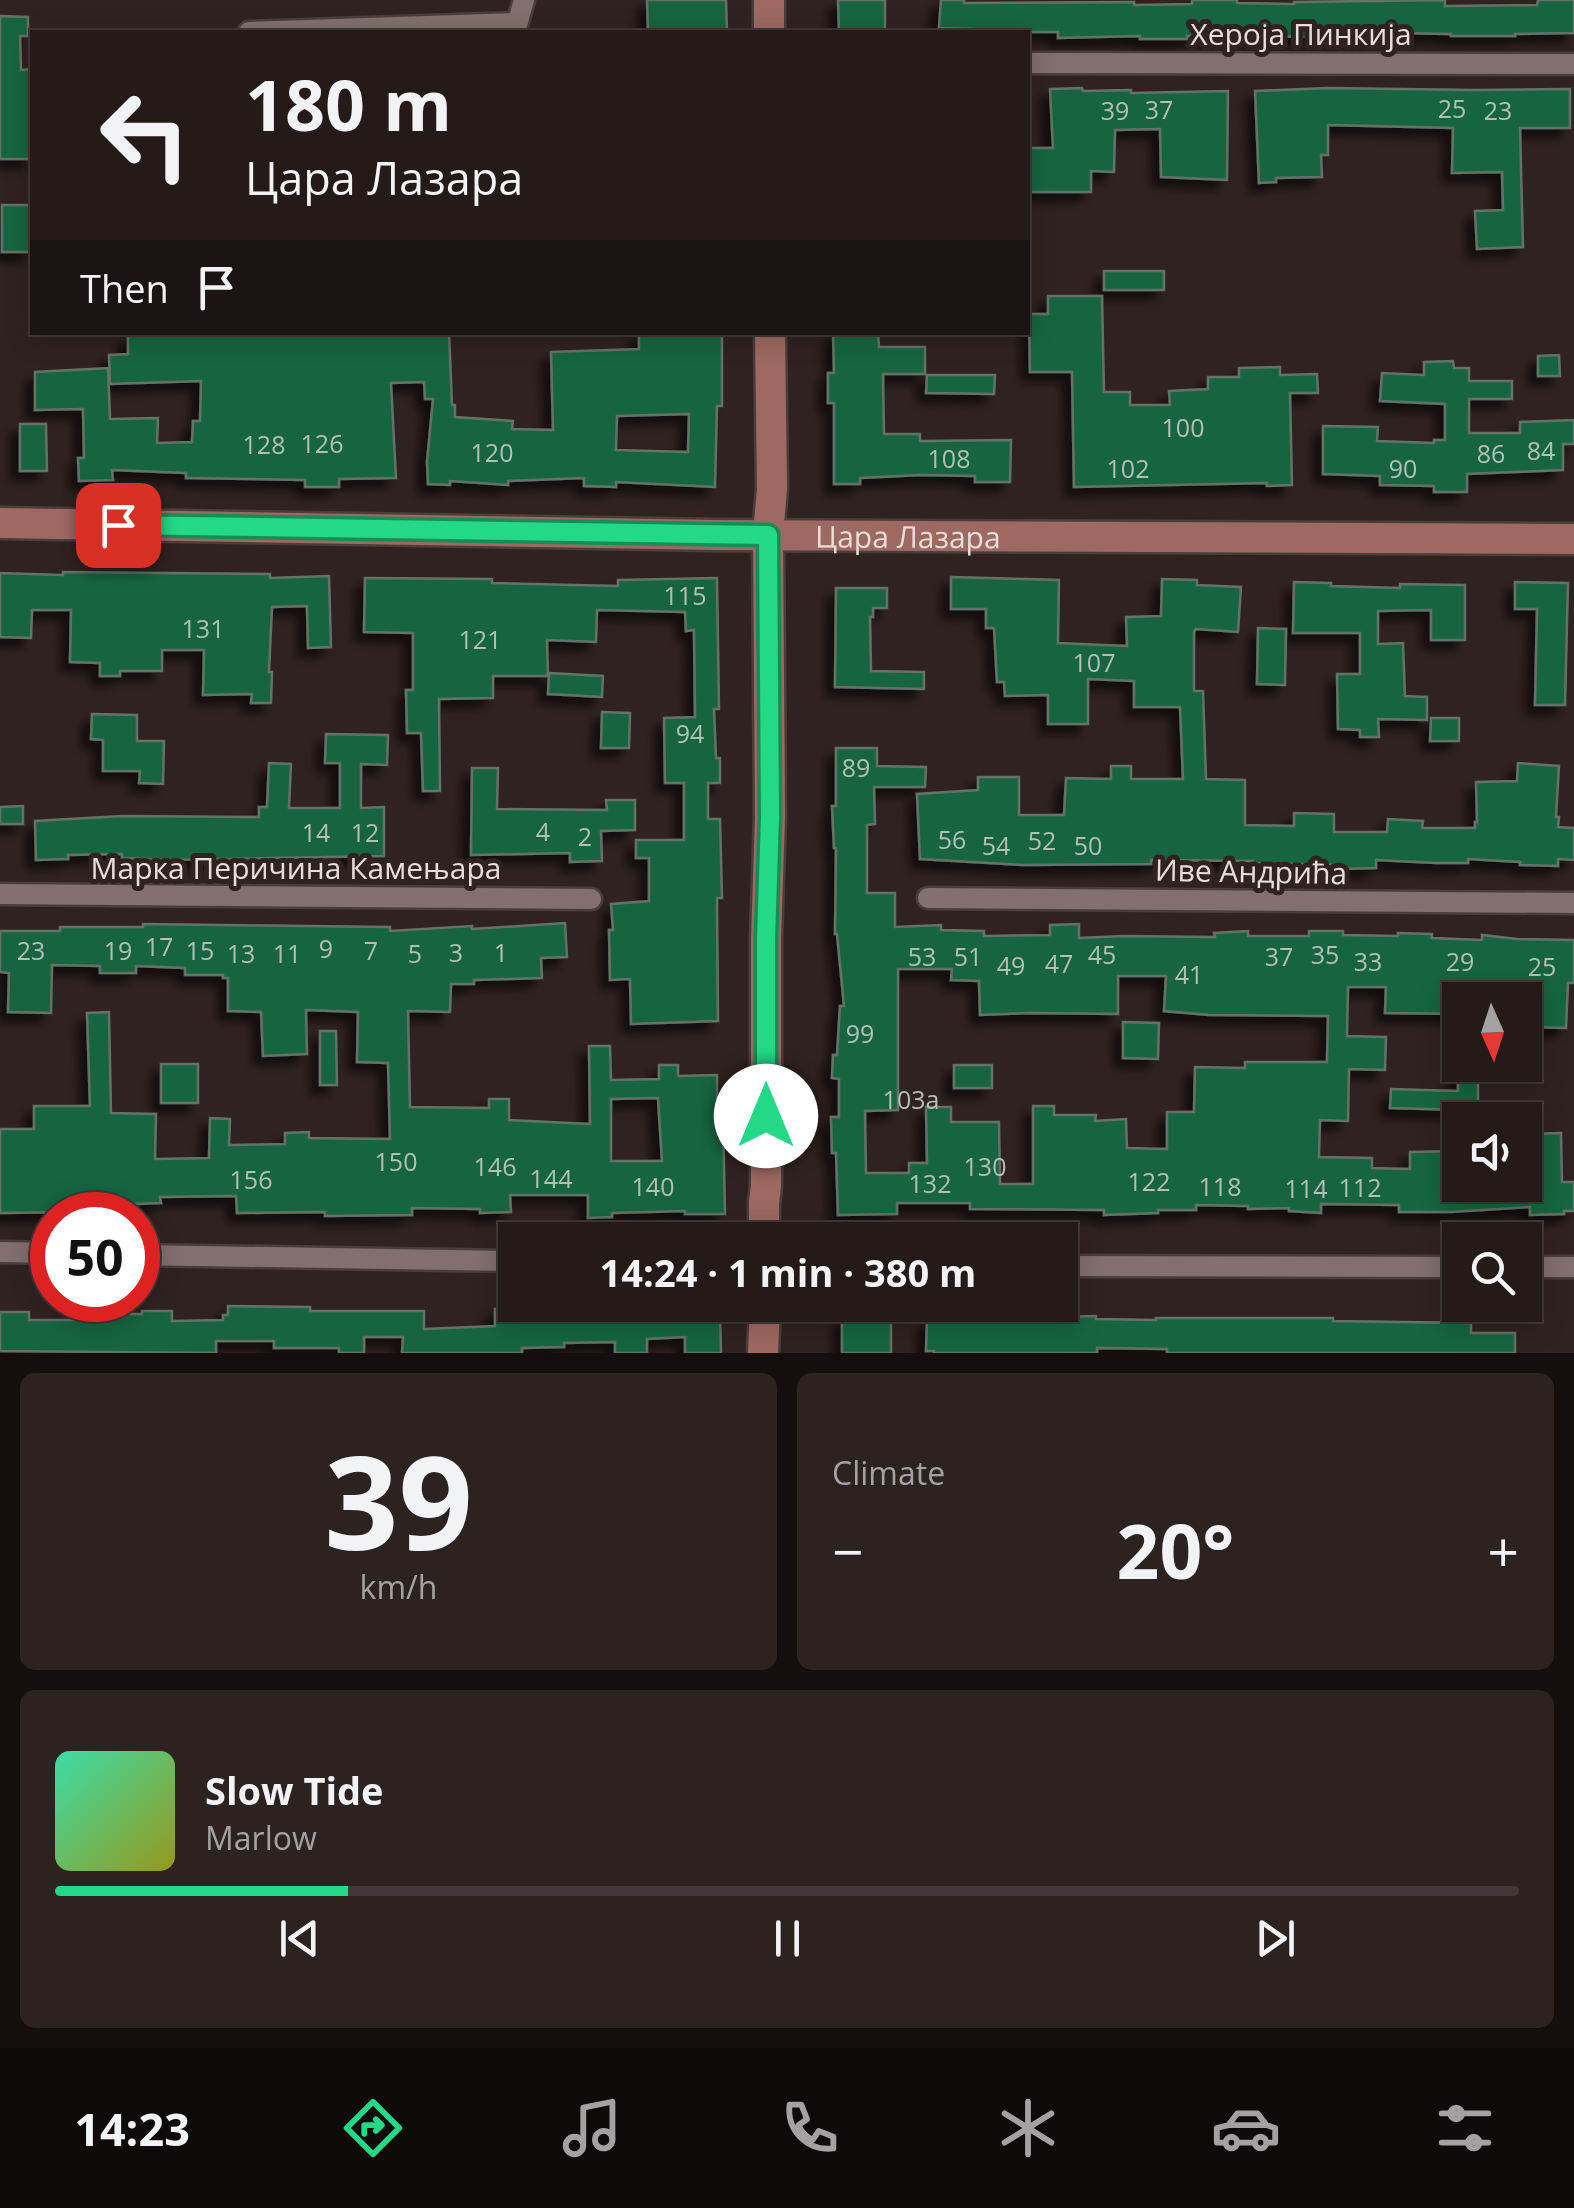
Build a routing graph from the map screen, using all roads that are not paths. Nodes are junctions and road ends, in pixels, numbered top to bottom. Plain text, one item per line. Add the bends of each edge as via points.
1 (524, 0) edge
2 (769, 0) edge
3 (516, 28) edge
4 (382, 30) edge
5 (769, 30) edge
6 (1030, 63) edge
7 (1574, 64) edge
8 (770, 335) edge
9 (0, 523) edge
10 (768, 535) junction
11 (1574, 539) edge
12 (0, 894) edge
13 (928, 898) dead end
14 (591, 899) dead end
15 (1574, 903) edge
16 (764, 1222) edge
17 (0, 1252) edge
18 (30, 1253) edge
19 (160, 1254) edge
20 (498, 1261) edge
21 (1078, 1266) edge
22 (1442, 1267) edge
23 (1542, 1267) edge
24 (1574, 1267) edge
25 (764, 1322) edge
26 (762, 1353) edge

1 - 3 street
2 - 5 main road
3 - 4 street
6 - 7 street, Хероја Пинкија
8 - 10 main road
9 - 10 main road, Цара Лазара
10 - 11 main road, Цара Лазара
10 - 16 main road
12 - 14 street, Марка Перичина Камењара
13 - 15 street, Иве Андрића
17 - 18 street
19 - 20 street
21 - 22 street
23 - 24 street
25 - 26 main road

